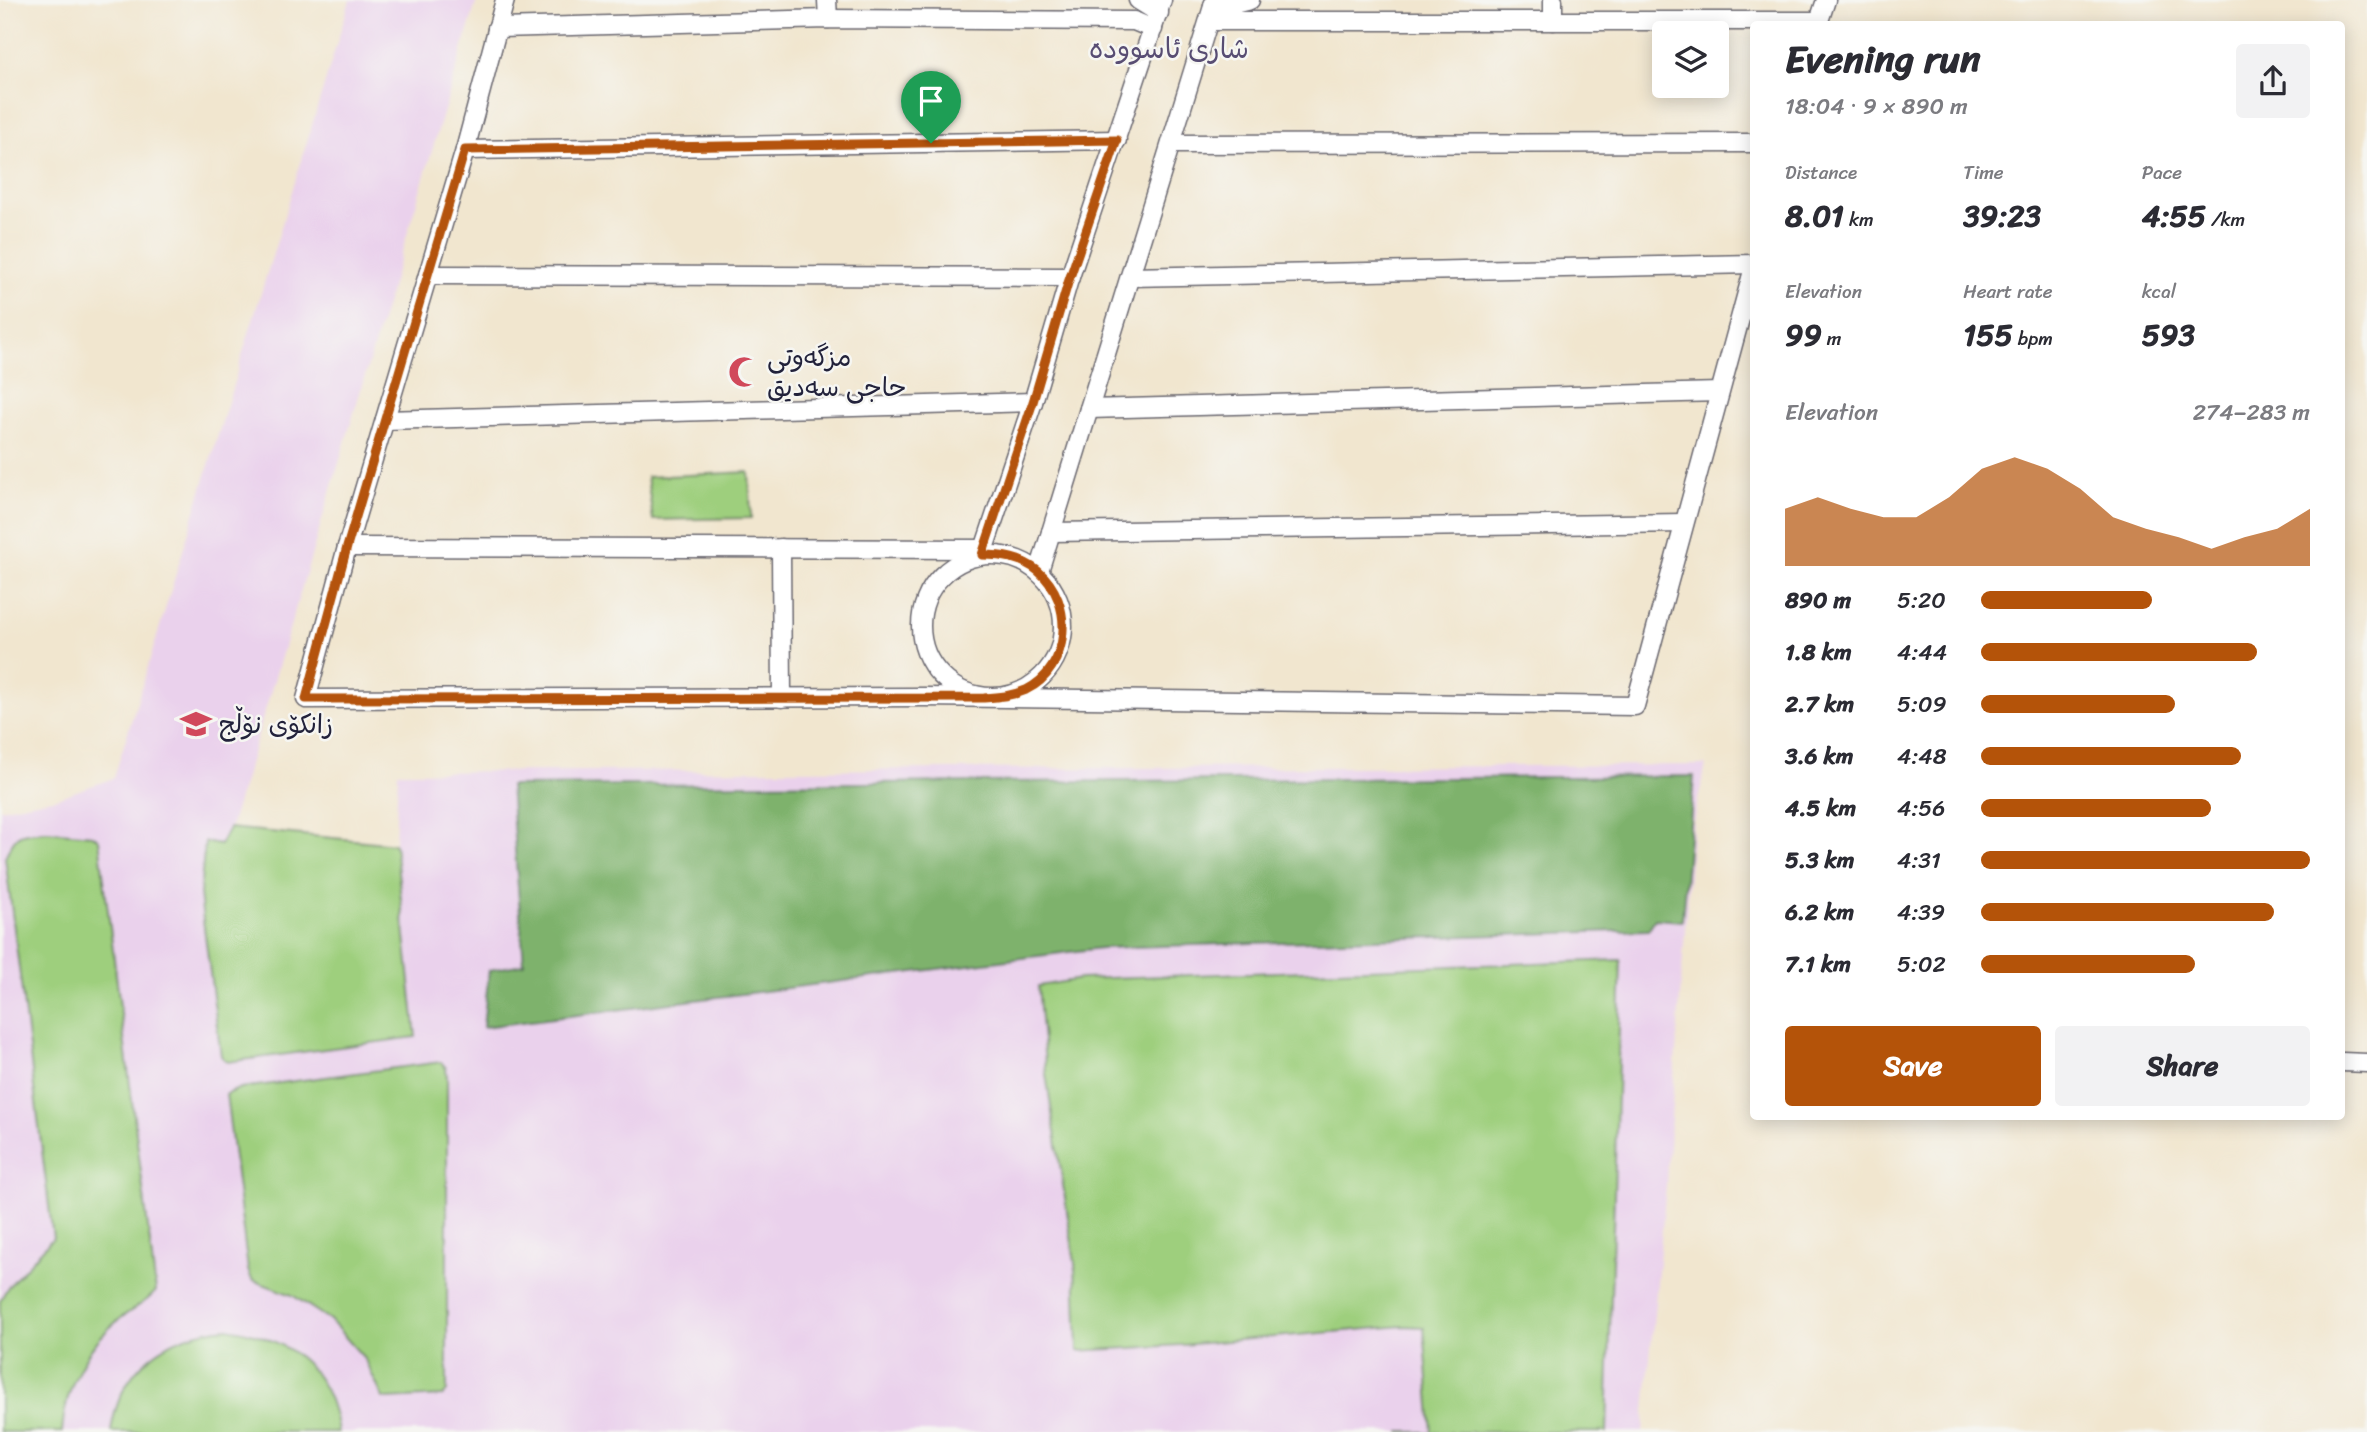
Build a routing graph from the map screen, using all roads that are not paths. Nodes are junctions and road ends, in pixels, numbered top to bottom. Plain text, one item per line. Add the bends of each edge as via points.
1 (505, 0) edge
2 (827, 0) edge
3 (1138, 0) edge
4 (1250, 0) edge
5 (1553, 0) edge
6 (1826, 0) edge
7 (1212, 9) edge
8 (1158, 14) edge
9 (828, 19) junction
10 (1553, 21) junction
11 (1819, 21) edge
12 (1750, 22) edge
13 (497, 28) junction
14 (1117, 140) junction
15 (1750, 143) edge
16 (1171, 144) junction
17 (465, 150) junction
18 (1750, 266) edge
19 (428, 275) junction
20 (1070, 277) junction
21 (1130, 277) junction
22 (1750, 280) edge
23 (1719, 392) junction
24 (1033, 402) junction
25 (1089, 409) junction
26 (385, 420) junction
27 (1684, 523) junction
28 (1051, 532) junction
29 (347, 547) junction
30 (781, 548) junction
31 (984, 552) junction
32 (1039, 572) junction
33 (782, 698) junction
34 (984, 698) junction
35 (2345, 1062) edge
36 (2367, 1063) edge

1 - 13 street
2 - 9 street
3 - 8 street
4 - 7 street
5 - 10 street
6 - 11 street
7 - 10 street
7 - 16 street
8 - 9 street via 1134,21
8 - 14 street
9 - 13 street
10 - 12 street
13 - 17 street
14 - 17 street
14 - 20 street
15 - 16 street
16 - 21 street
17 - 19 street
18 - 21 street
19 - 20 street
19 - 26 street
20 - 24 street
21 - 25 street
22 - 23 street
23 - 25 street
23 - 27 street
24 - 26 street
24 - 31 street
25 - 28 street
26 - 29 street
27 - 28 street
27 - 34 street via 1634,705
28 - 32 street
29 - 30 street
29 - 33 street via 306,699
30 - 31 street
30 - 33 street
31 - 32 street via 1022,561
31 - 34 street via 942,575 928,593 922,615 922,638 929,660 961,691
32 - 34 street via 1054,589 1062,610 1064,633 1058,655 1028,689
33 - 34 street
35 - 36 street

